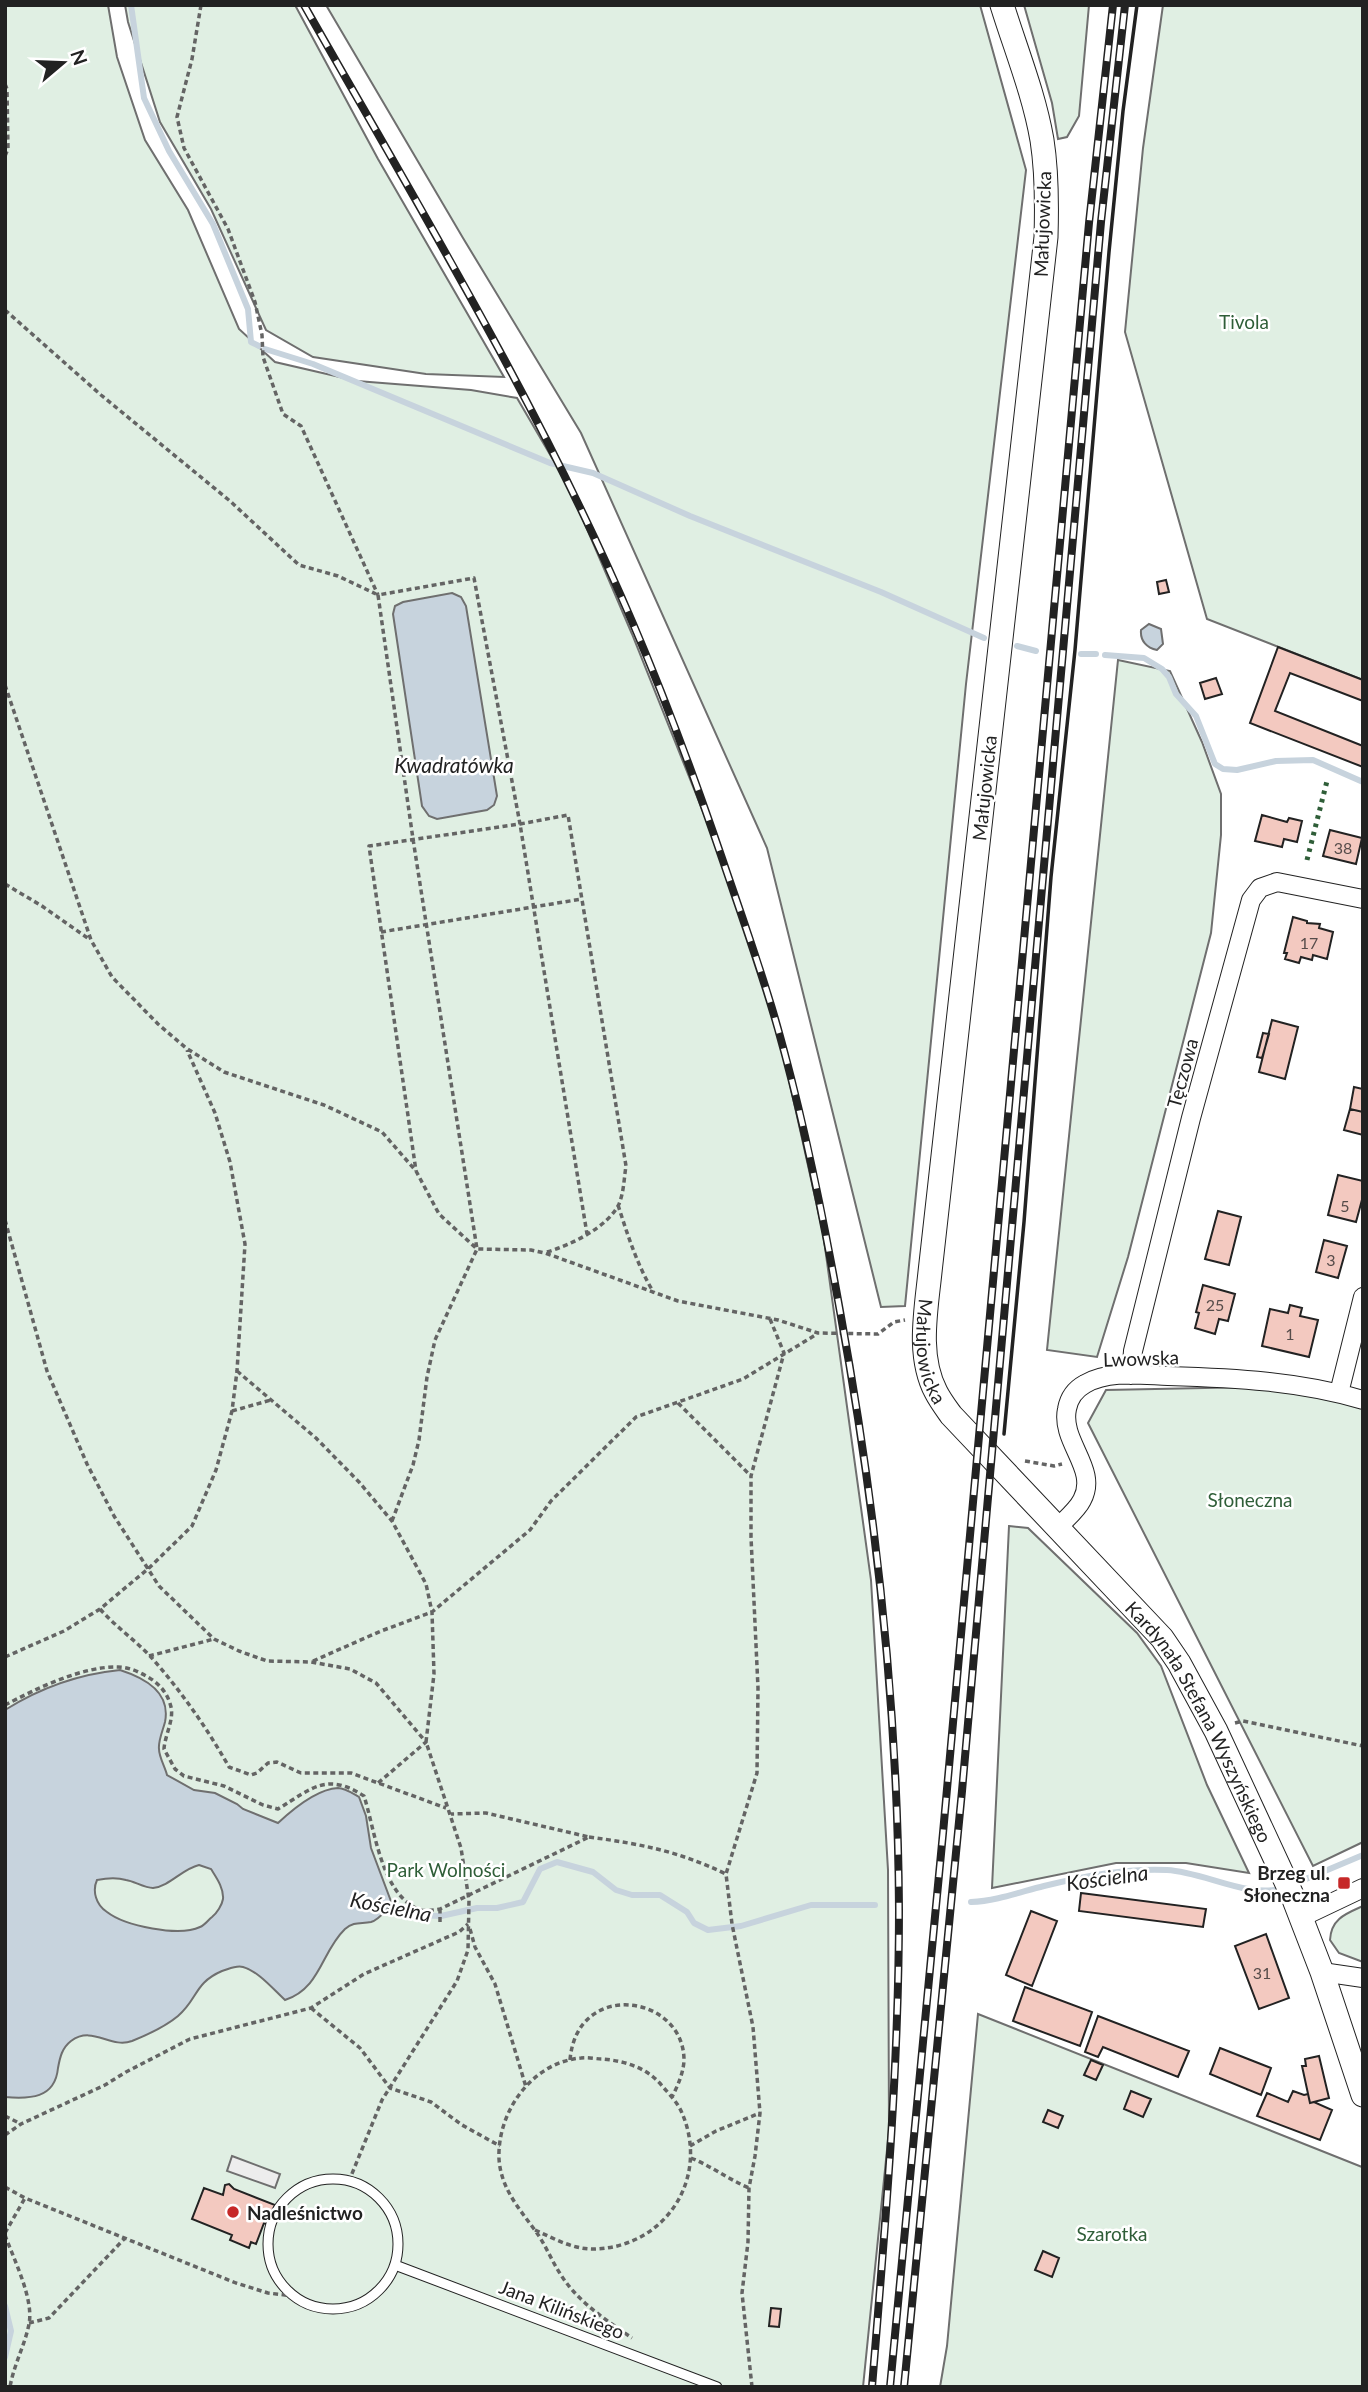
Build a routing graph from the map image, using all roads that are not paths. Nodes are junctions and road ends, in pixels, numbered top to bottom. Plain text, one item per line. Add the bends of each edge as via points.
1 (1002, 5) edge
2 (1363, 899) edge
3 (1363, 1297) edge
4 (1131, 1375) junction
5 (1339, 1393) junction
6 (1363, 1400) edge
7 (1058, 1527) junction
8 (1363, 1888) edge
9 (1298, 1907) junction
10 (1322, 1972) junction
11 (1363, 1978) edge
12 (1363, 2095) edge
13 (395, 2265) junction
14 (718, 2387) edge

1 - 7 street, Małujowicka via 1042,143 1046,237 925,1320 927,1361 936,1393 966,1433
2 - 4 street, Tęczowa via 1278,882 1260,888 1251,900 1188,1131 1133,1351
3 - 5 street
4 - 5 street, Lwowska via 1279,1382
4 - 7 street, Lwowska via 1098,1379 1072,1395 1066,1424 1086,1474 1087,1489 1082,1502
5 - 6 street, Lwowska
7 - 9 street, Kardynała Stefana Wyszyńskiego via 1162,1638 1179,1663
8 - 9 street
9 - 10 street, Kardynała Stefana Wyszyńskiego
10 - 11 street
10 - 12 street, Kardynała Stefana Wyszyńskiego
13 - 13 lane via 398,2238 390,2213 373,2192 349,2180 323,2179 299,2188 280,2205 270,2228 268,2253 276,2277 293,2296 311,2306 332,2310 371,2298
13 - 14 lane, Jana Kilińskiego

